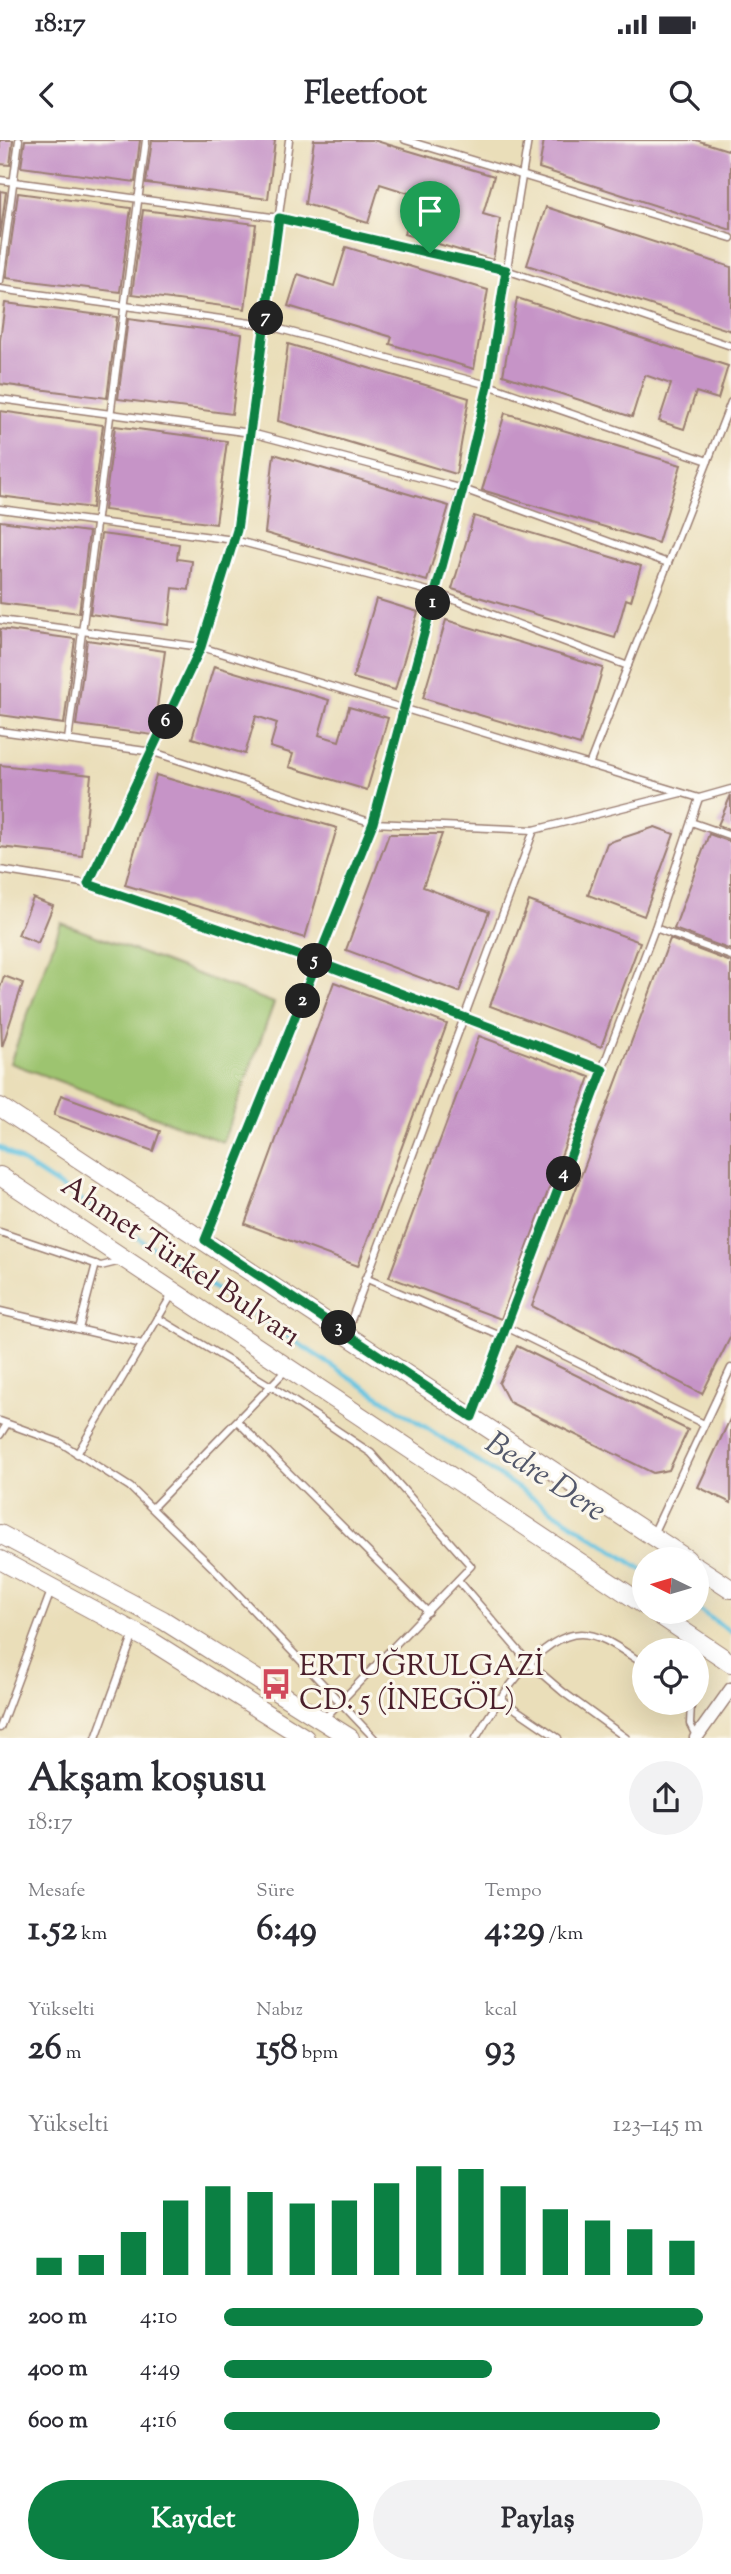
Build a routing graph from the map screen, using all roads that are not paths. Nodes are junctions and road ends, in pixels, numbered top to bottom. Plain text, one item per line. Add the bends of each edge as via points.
1 (19, 140) edge
2 (146, 140) edge
3 (289, 140) edge
4 (405, 140) edge
5 (528, 140) edge
6 (523, 173) junction
7 (0, 180) edge
8 (13, 182) junction
9 (139, 199) junction
10 (279, 218) junction
11 (731, 238) edge
12 (506, 270) junction
13 (0, 281) edge
14 (0, 289) edge
15 (125, 306) junction
16 (265, 325) junction
17 (731, 346) edge
18 (488, 386) junction
19 (0, 399) edge
20 (731, 402) edge
21 (110, 414) junction
22 (251, 433) junction
23 (708, 461) junction
24 (463, 489) junction
25 (0, 509) edge
26 (96, 522) junction
27 (234, 540) junction
28 (668, 563) junction
29 (436, 593) junction
30 (0, 620) edge
31 (82, 631) junction
32 (201, 647) junction
33 (628, 666) junction
34 (404, 709) junction
35 (0, 731) edge
36 (68, 740) junction
37 (153, 752) junction
38 (589, 765) junction
39 (731, 789) edge
40 (682, 793) junction
41 (699, 798) junction
42 (691, 822) junction
43 (373, 823) junction
44 (534, 830) junction
45 (731, 836) edge
46 (0, 870) edge
47 (88, 884) junction
48 (655, 928) junction
49 (731, 957) edge
50 (318, 962) junction
51 (463, 1017) junction
52 (603, 1070) junction
53 (0, 1107) edge
54 (0, 1175) edge
55 (0, 1232) edge
56 (205, 1240) junction
57 (127, 1260) junction
58 (96, 1264) junction
59 (365, 1278) junction
60 (174, 1291) junction
61 (0, 1311) edge
62 (158, 1318) junction
63 (506, 1327) junction
64 (79, 1329) junction
65 (346, 1332) junction
66 (503, 1336) junction
67 (142, 1344) junction
68 (288, 1367) junction
69 (731, 1368) edge
70 (271, 1386) junction
71 (472, 1417) junction
72 (3, 1422) edge
73 (238, 1422) junction
74 (704, 1424) junction
75 (0, 1435) edge
76 (77, 1454) junction
77 (152, 1508) junction
78 (0, 1534) edge
79 (652, 1536) junction
80 (669, 1547) edge
81 (0, 1560) edge
82 (709, 1575) edge
83 (458, 1580) junction
84 (52, 1586) junction
85 (731, 1589) edge
86 (632, 1597) edge
87 (428, 1612) junction
88 (672, 1624) edge
89 (135, 1632) junction
90 (632, 1657) edge
91 (529, 1663) junction
92 (731, 1663) edge
93 (731, 1689) edge
94 (0, 1696) edge
95 (499, 1698) junction
96 (10, 1700) junction
97 (340, 1703) junction
98 (690, 1715) edge
99 (323, 1720) junction
100 (0, 1728) edge
101 (696, 1737) edge
102 (96, 1738) edge
103 (305, 1738) edge
104 (350, 1738) edge
105 (374, 1738) edge
106 (476, 1738) edge
107 (558, 1738) edge
108 (626, 1738) edge

1 - 8 lane
2 - 9 lane
3 - 10 lane
4 - 6 lane
5 - 6 lane
6 - 11 lane
6 - 12 lane
7 - 8 lane
8 - 9 lane
8 - 13 lane
9 - 10 lane
9 - 15 lane
10 - 12 lane
10 - 16 lane
12 - 17 lane
12 - 18 lane
14 - 15 lane
15 - 16 lane
15 - 21 lane
16 - 18 lane
16 - 22 lane
18 - 23 lane
18 - 24 lane
19 - 21 lane
20 - 23 lane
21 - 22 lane
21 - 26 lane
22 - 24 lane
22 - 27 lane
23 - 28 lane
24 - 28 lane
24 - 29 lane
25 - 26 lane
26 - 27 lane
26 - 31 lane
27 - 29 lane
27 - 32 lane
28 - 33 lane
29 - 33 lane
29 - 34 lane
30 - 31 lane
31 - 32 lane
31 - 36 lane
32 - 34 lane
32 - 37 lane
33 - 38 lane
34 - 38 lane
34 - 43 lane
35 - 36 lane
36 - 37 lane
37 - 43 lane
37 - 47 lane
38 - 40 lane
39 - 41 lane
40 - 41 lane
40 - 44 lane
41 - 42 lane
42 - 45 lane
42 - 48 lane
43 - 44 lane
43 - 50 lane
44 - 51 lane
46 - 47 lane
47 - 50 lane
48 - 49 lane
48 - 52 lane
50 - 51 lane
50 - 56 lane
51 - 52 lane
51 - 59 lane
52 - 63 lane
53 - 56 street, Ahmet Türkel Bulvarı
54 - 57 street, Ahmet Türkel Bulvarı
55 - 58 lane
56 - 65 street, Ahmet Türkel Bulvarı
57 - 58 lane
57 - 60 street, Ahmet Türkel Bulvarı
58 - 64 lane
59 - 65 lane
59 - 66 lane
60 - 62 lane
60 - 68 street, Ahmet Türkel Bulvarı
61 - 64 lane
62 - 67 lane
62 - 70 lane
63 - 66 lane
63 - 74 lane
64 - 67 lane
65 - 71 street, Ahmet Türkel Bulvarı
66 - 71 lane
67 - 76 lane
68 - 70 lane
68 - 86 street, Ahmet Türkel Bulvarı
69 - 74 lane
70 - 73 lane
70 - 83 lane via 371,1454 471,1566
71 - 79 street, Ahmet Türkel Bulvarı
72 - 75 lane
72 - 76 lane via 61,1443
73 - 77 lane
73 - 87 lane
74 - 79 lane
76 - 77 lane via 130,1487
77 - 97 lane
78 - 99 street via 163,1620
79 - 80 street, Ahmet Türkel Bulvarı
81 - 84 street
82 - 85 street
83 - 87 lane
83 - 91 lane
84 - 89 street
84 - 96 lane
87 - 97 lane
88 - 92 street
89 - 102 lane
89 - 103 street
90 - 91 lane via 600,1637 582,1634 555,1644
91 - 95 lane
91 - 108 lane
93 - 101 street
94 - 96 lane
95 - 106 lane
95 - 107 lane
96 - 100 lane
97 - 99 lane
97 - 105 lane
98 - 101 lane
99 - 104 street

